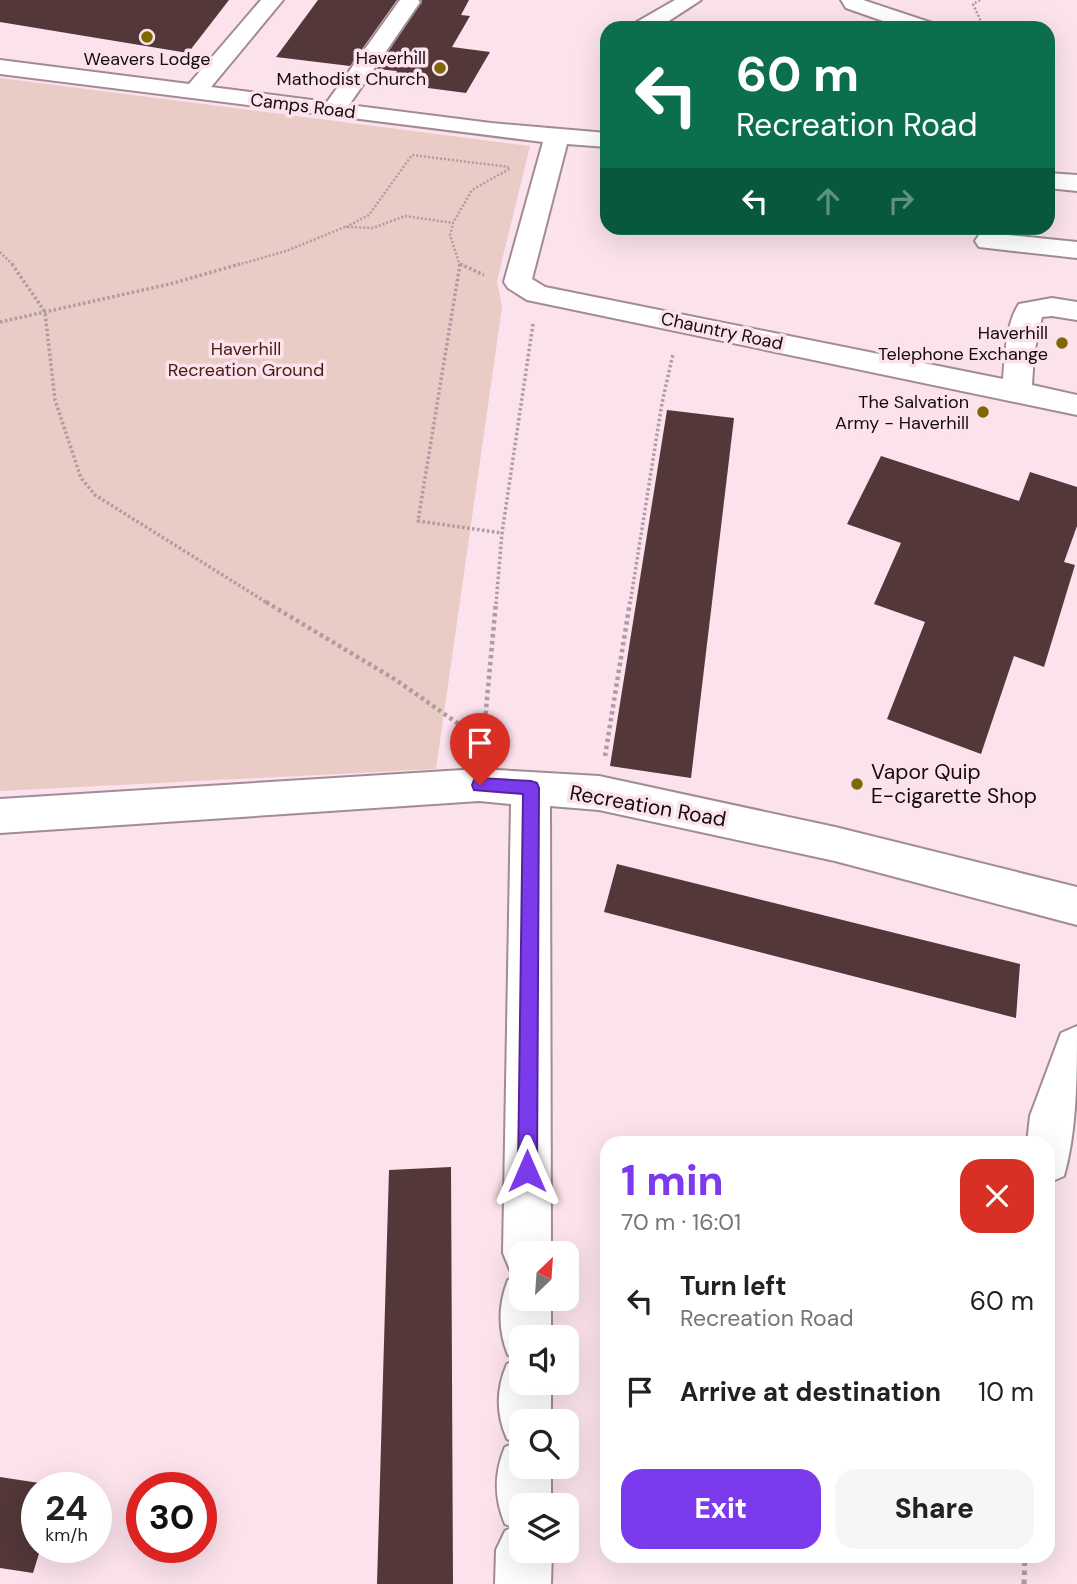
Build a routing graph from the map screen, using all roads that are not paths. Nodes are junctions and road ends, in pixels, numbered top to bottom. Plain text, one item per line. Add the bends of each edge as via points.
1 (272, 0) edge
2 (690, 0) edge
3 (852, 0) edge
4 (409, 2) dead end
5 (655, 21) edge
6 (903, 21) edge
7 (0, 67) edge
8 (195, 92) junction
9 (334, 109) junction
10 (557, 136) junction
11 (600, 139) edge
12 (1055, 181) edge
13 (1077, 183) edge
14 (988, 241) dead end
15 (1077, 250) edge
16 (1077, 312) edge
17 (1017, 391) junction
18 (1077, 405) edge
19 (531, 788) junction
20 (0, 816) edge
21 (1077, 906) edge
22 (1077, 1048) edge
23 (1051, 1136) edge
24 (527, 1241) edge
25 (524, 1563) edge
26 (523, 1584) edge

1 - 8 street
2 - 5 street
3 - 6 street
4 - 9 street
7 - 8 street, Camps Road
8 - 9 street, Camps Road
9 - 10 street, Camps Road
10 - 11 street, Camps Road
10 - 17 street, Chauntry Road via 518,282 537,293
12 - 13 street
14 - 15 street
16 - 17 street via 1052,307 1029,310
17 - 18 street, Chauntry Road
19 - 20 street, Recreation Road via 480,785
19 - 21 street, Recreation Road via 599,793 835,844
19 - 24 street
22 - 23 street via 1053,1116
25 - 26 street

